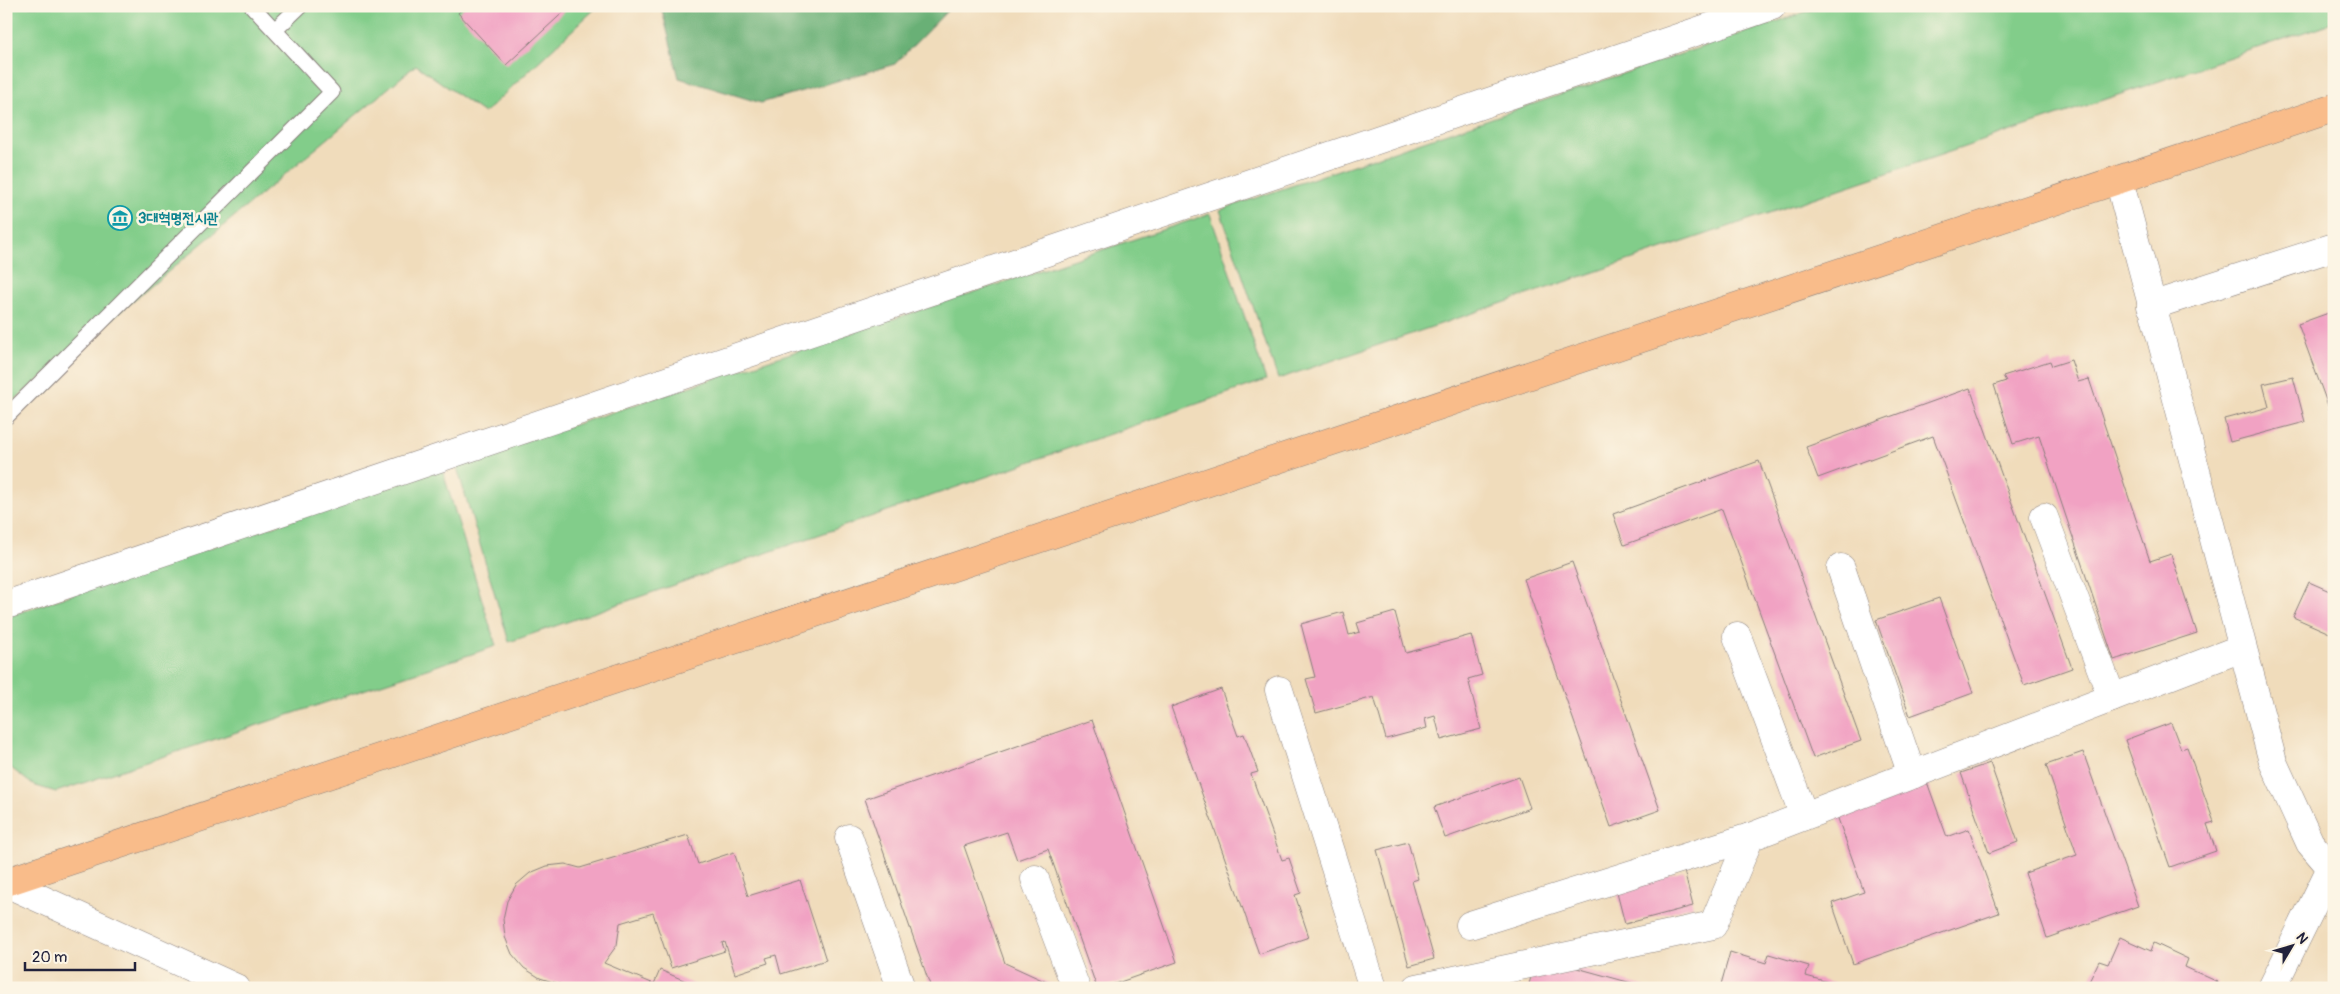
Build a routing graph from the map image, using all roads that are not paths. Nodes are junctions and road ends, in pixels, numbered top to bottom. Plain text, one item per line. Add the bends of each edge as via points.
1 (252, 6) edge
2 (300, 6) edge
3 (1772, 6) edge
4 (275, 30) junction
5 (2334, 108) edge
6 (2119, 180) junction
7 (2334, 247) edge
8 (2150, 306) junction
9 (6, 417) edge
10 (2044, 517) dead end
11 (1841, 568) dead end
12 (6, 605) edge
13 (1737, 636) dead end
14 (2242, 648) junction
15 (1279, 690) dead end
16 (2112, 698) junction
17 (1912, 775) junction
18 (1804, 816) junction
19 (1750, 837) junction
20 (850, 838) dead end
21 (2333, 869) edge
22 (1035, 879) dead end
23 (6, 882) edge
24 (1470, 925) dead end
25 (236, 988) edge
26 (901, 988) edge
27 (1076, 988) edge
28 (1372, 988) edge
29 (1417, 988) edge
30 (2272, 988) edge

1 - 4 lane
2 - 4 lane
3 - 12 street
4 - 9 lane via 332,92
5 - 6 main road
6 - 8 street
6 - 23 main road
7 - 8 street
8 - 14 street
10 - 16 street
11 - 17 street
13 - 18 street
14 - 16 street
14 - 21 street via 2273,762 2310,843
15 - 28 street
16 - 17 street
17 - 18 street
18 - 19 street
19 - 24 street
19 - 29 street via 1713,925
20 - 26 street
21 - 30 street
22 - 27 street
23 - 25 street

